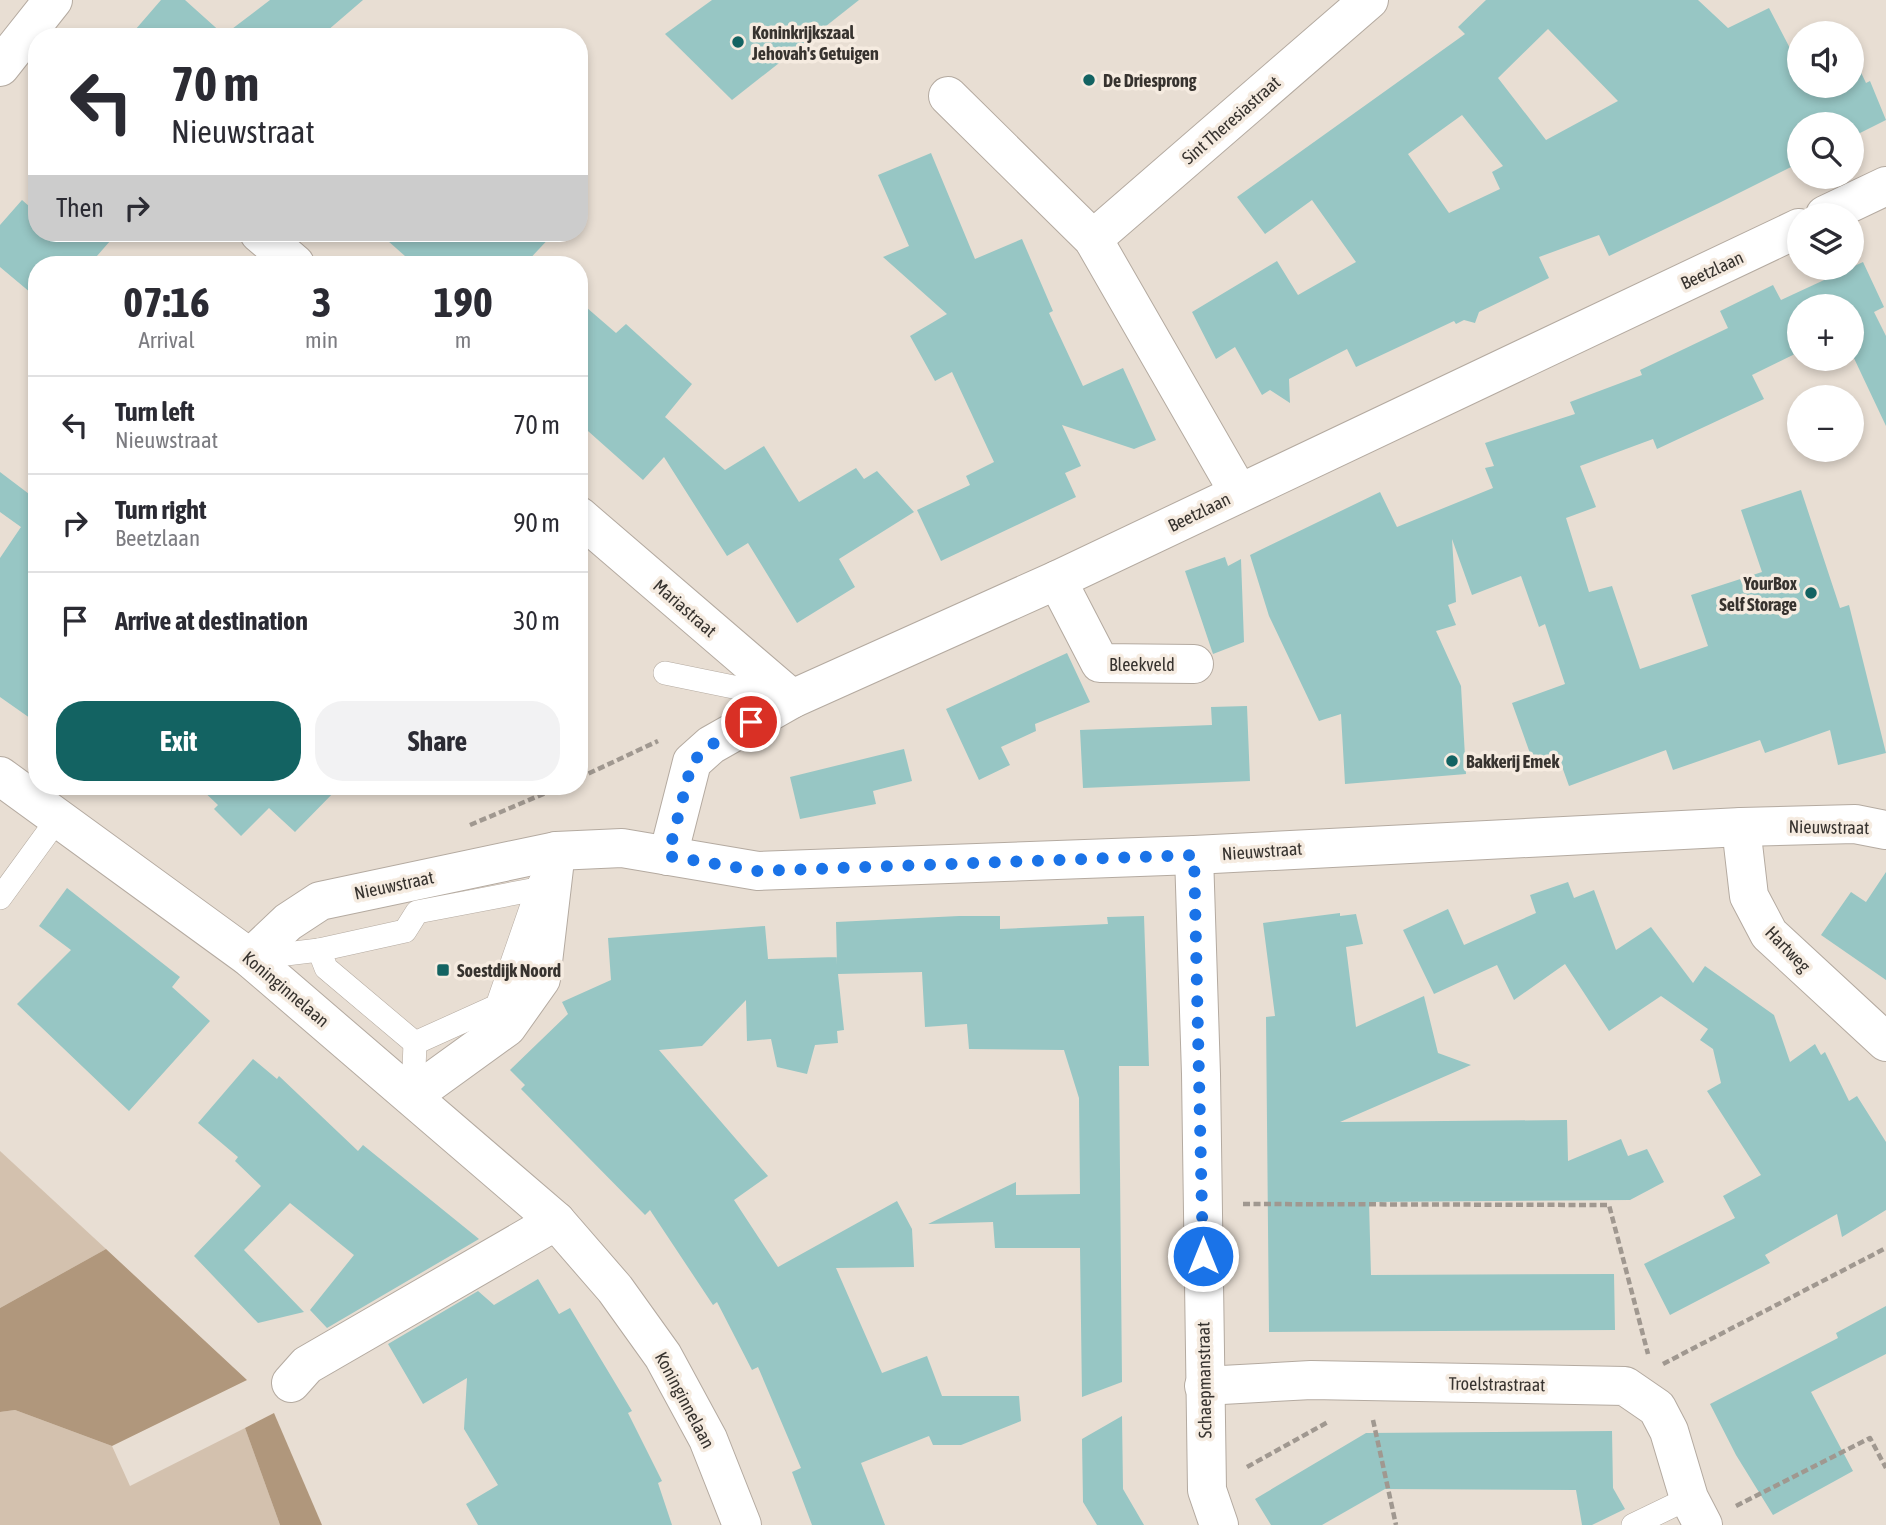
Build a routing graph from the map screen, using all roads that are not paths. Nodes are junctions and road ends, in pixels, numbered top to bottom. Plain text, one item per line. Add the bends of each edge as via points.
1 (53, 0) edge
2 (1369, 0) edge
3 (37, 28) edge
4 (28, 39) edge
5 (0, 67) edge
6 (948, 96) dead end
7 (1886, 186) edge
8 (1850, 203) edge
9 (1787, 234) edge
10 (1093, 239) junction
11 (269, 242) edge
12 (286, 256) edge
13 (1239, 493) junction
14 (588, 524) edge
15 (1058, 580) junction
16 (1194, 664) dead end
17 (665, 673) dead end
18 (792, 699) junction
19 (0, 776) edge
20 (59, 817) junction
21 (1741, 827) junction
22 (1886, 830) edge
23 (556, 851) junction
24 (1194, 855) junction
25 (668, 856) junction
26 (537, 889) junction
27 (0, 898) edge
28 (319, 950) junction
29 (250, 958) junction
30 (415, 1042) junction
31 (1886, 1042) edge
32 (413, 1095) junction
33 (556, 1221) junction
34 (291, 1383) dead end
35 (1204, 1386) junction
36 (1213, 1507) edge
37 (1698, 1515) edge
38 (742, 1525) edge
39 (1633, 1525) edge

1 - 3 street
2 - 10 street, Sint Theresiastraat
4 - 5 street
6 - 10 street
7 - 8 street
9 - 13 street, Beetzlaan
10 - 13 street
11 - 12 street
13 - 15 street, Beetzlaan
14 - 18 street, Mariastraat
15 - 16 street, Bleekveld via 1100,663
15 - 18 street, Beetzlaan
17 - 18 lane
18 - 25 street, Beetzlaan via 711,745 692,762
19 - 20 street, Koninginnelaan
20 - 27 lane
20 - 29 street, Koninginnelaan
21 - 22 street, Nieuwstraat via 1855,824
21 - 24 street, Nieuwstraat
21 - 31 street, Hartweg via 1749,896 1769,934
23 - 25 street, Nieuwstraat via 622,848
23 - 26 lane
23 - 29 street, Nieuwstraat via 320,901 288,922
23 - 32 street via 541,979 507,1027
24 - 25 street, Nieuwstraat via 758,871
24 - 35 street, Schaepmanstraat
26 - 28 lane via 417,912 405,931
26 - 30 lane via 498,1006
28 - 29 lane
28 - 30 lane via 326,968
29 - 32 street, Koninginnelaan
30 - 32 lane
32 - 33 street, Koninginnelaan
33 - 34 street via 307,1365
33 - 38 street, Koninginnelaan via 615,1289 663,1356 708,1438
35 - 36 street, Schaepmanstraat
35 - 37 street, Troelstrastraat via 1311,1380 1367,1390 1625,1386 1644,1380 1669,1431
37 - 39 lane

